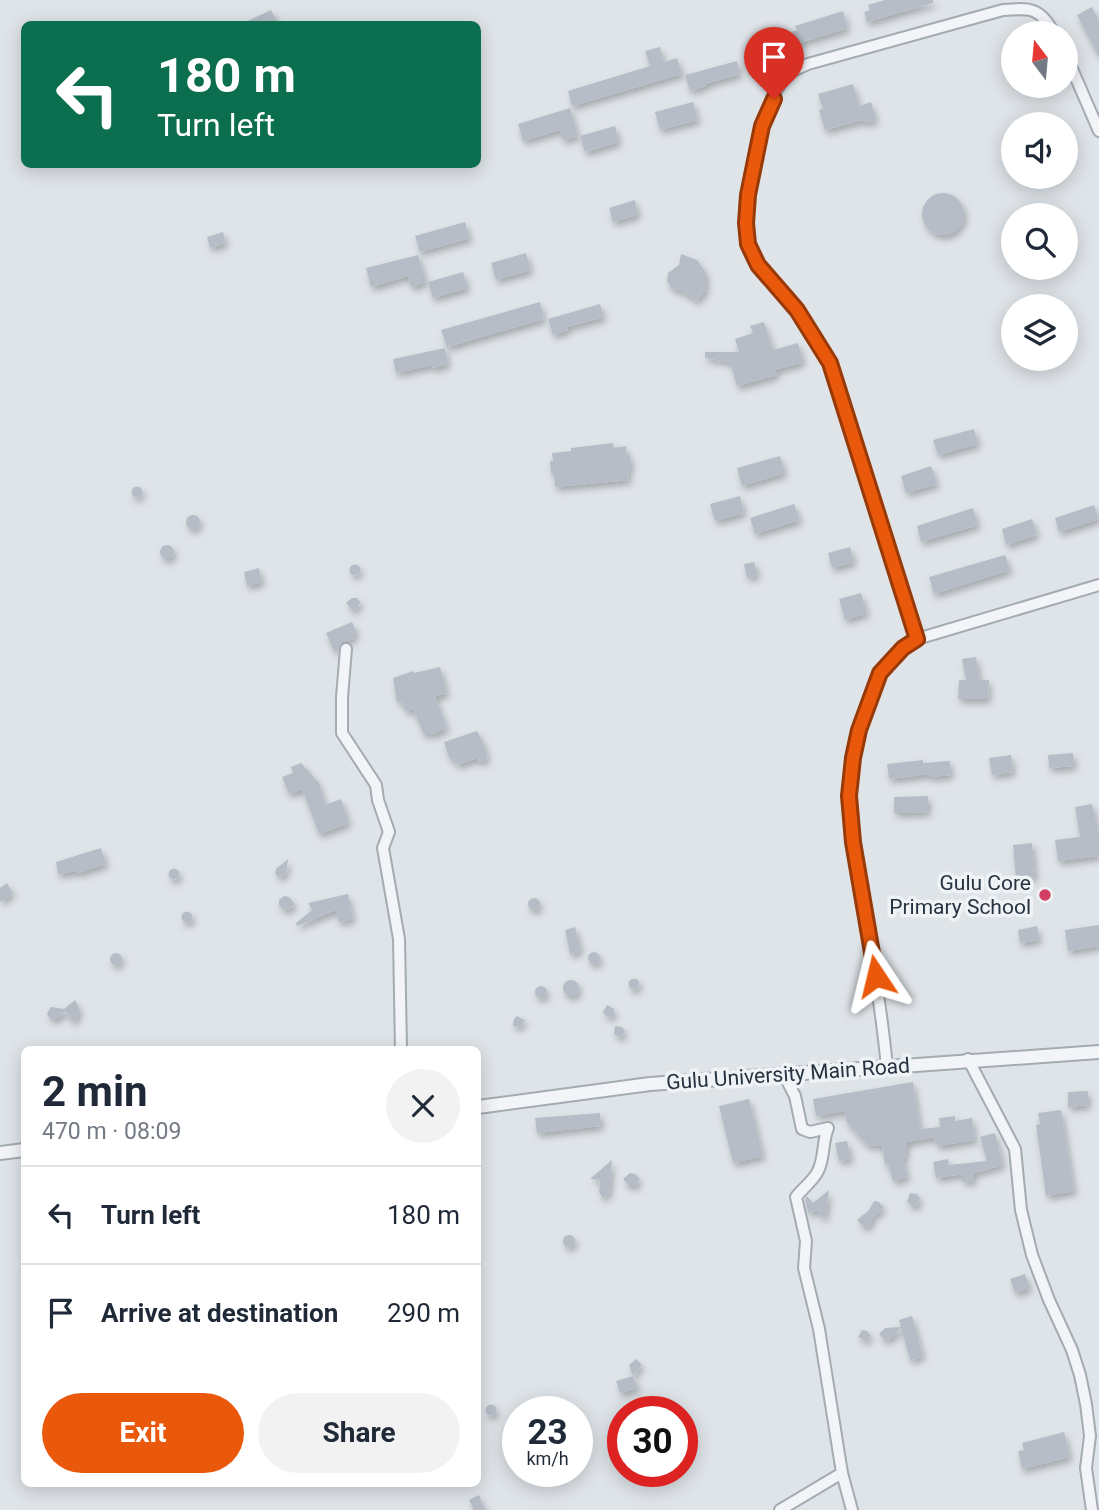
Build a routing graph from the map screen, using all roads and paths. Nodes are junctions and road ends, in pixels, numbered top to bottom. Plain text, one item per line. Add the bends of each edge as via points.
1 (1045, 21) edge
2 (1078, 83) edge
3 (1099, 131) edge
4 (1099, 585) edge
5 (917, 639) junction
6 (346, 649) dead end
7 (401, 1046) edge
8 (1099, 1052) edge
9 (968, 1059) junction
10 (887, 1067) junction
11 (784, 1075) junction
12 (481, 1107) edge
13 (21, 1150) edge
14 (0, 1153) edge
15 (842, 1473) junction
16 (780, 1510) edge
17 (852, 1510) edge
18 (1092, 1510) edge

1 - 5 street via 1027,8 1003,10 808,64 780,84 757,145 748,195 748,244 758,265 797,310 830,363
2 - 3 street
4 - 5 street
5 - 10 street via 880,673 859,730 849,796
6 - 7 street via 342,733 376,785 389,832 383,848 399,939
8 - 9 street, Gulu University Main Road
9 - 10 street, Gulu University Main Road
9 - 18 street via 1015,1149 1021,1210 1032,1255 1080,1375 1090,1436 1086,1468
10 - 11 street, Gulu University Main Road
11 - 12 street, Gulu University Main Road via 650,1084
11 - 15 street via 795,1096 802,1129 828,1128 817,1174 796,1197 806,1241 804,1268 819,1329
13 - 14 street
15 - 16 street
15 - 17 street

